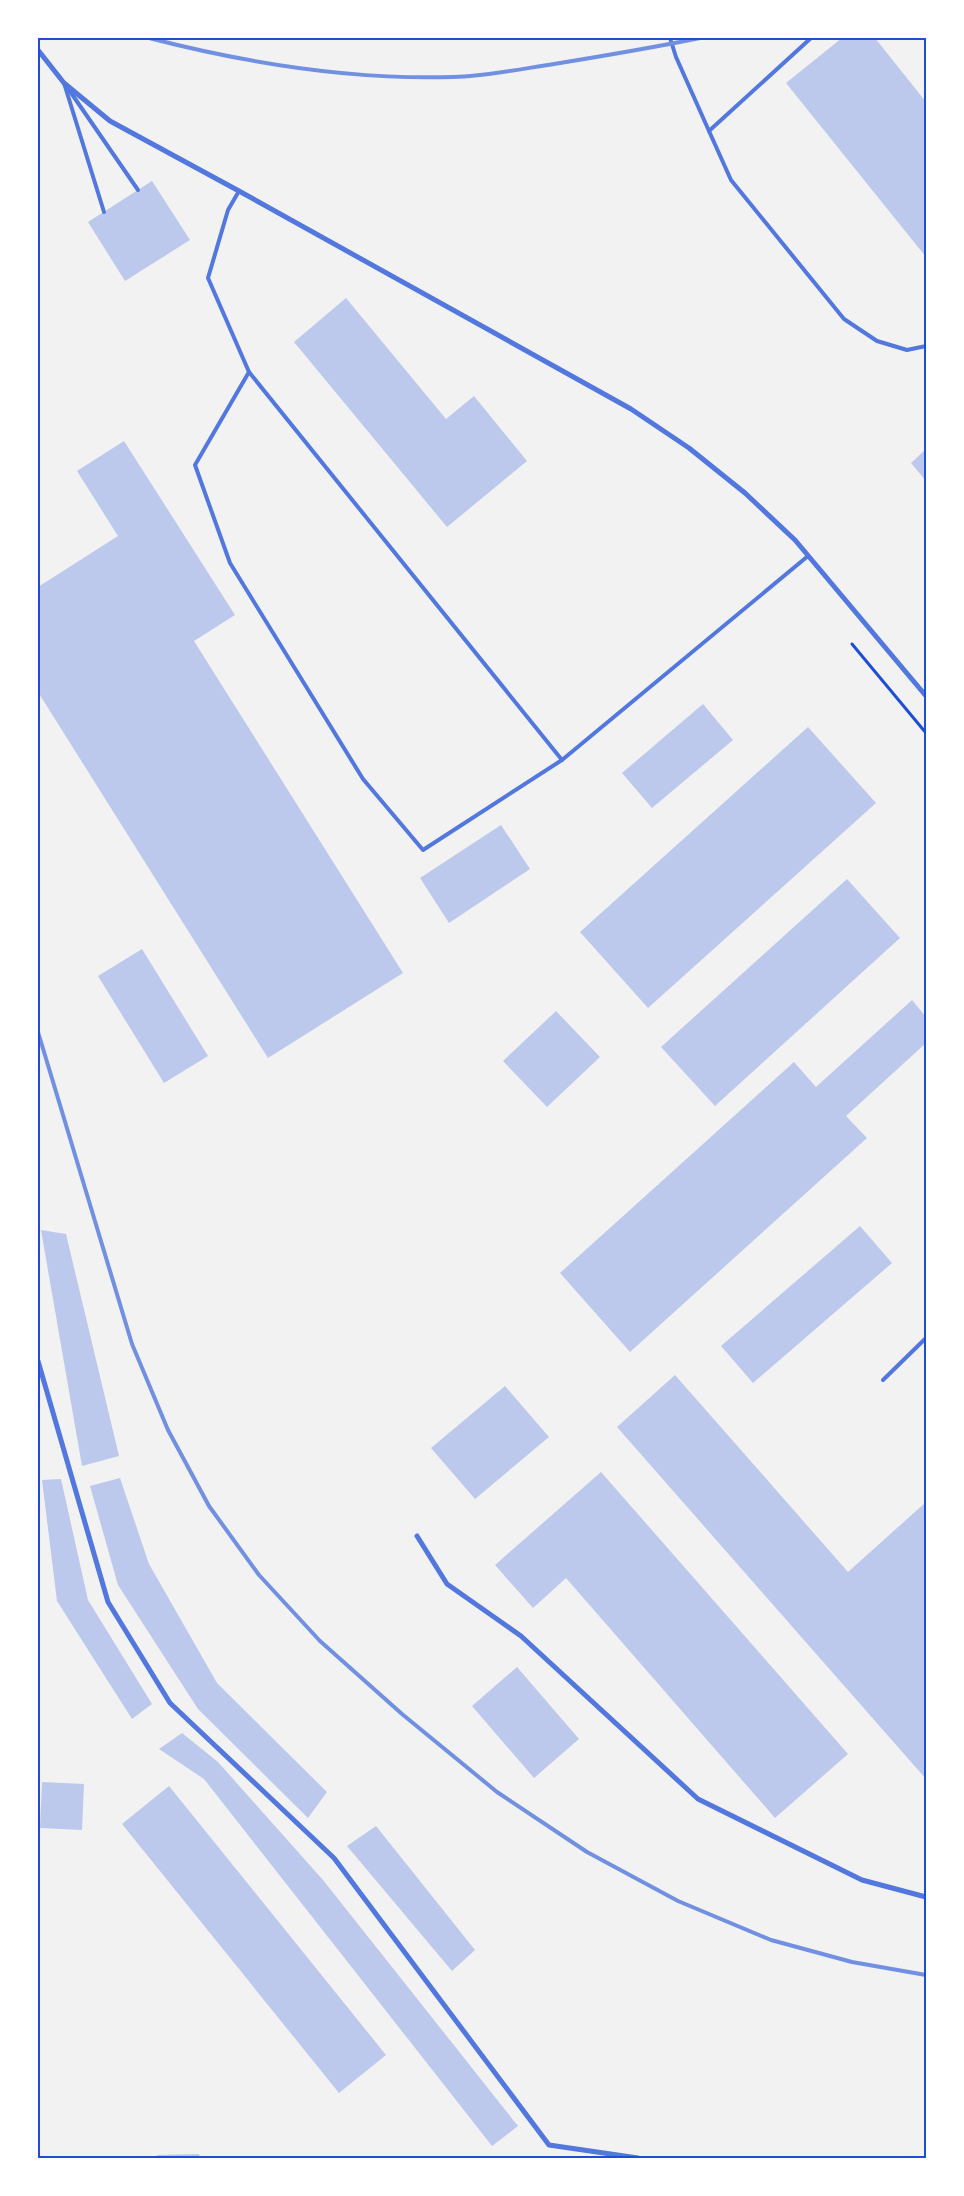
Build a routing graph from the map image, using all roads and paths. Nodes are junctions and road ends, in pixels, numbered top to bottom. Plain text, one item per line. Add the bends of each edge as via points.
1 (670, 38) edge
2 (811, 38) edge
3 (38, 50) edge
4 (64, 83) junction
5 (709, 131) junction
6 (138, 190) dead end
7 (239, 191) junction
8 (104, 212) dead end
9 (926, 346) edge
10 (249, 372) junction
11 (808, 556) junction
12 (846, 637) dead end
13 (926, 696) edge
14 (926, 733) edge
15 (562, 760) junction
16 (926, 1338) edge
17 (38, 1361) edge
18 (884, 1380) dead end
19 (417, 1536) dead end
20 (926, 1897) edge
21 (638, 2158) edge

1 - 5 lane
2 - 5 lane
3 - 4 street
4 - 6 lane
4 - 7 street via 110,121
4 - 8 lane
5 - 9 lane via 732,180 844,319 877,342 907,350
7 - 10 lane via 228,210 208,278
7 - 11 street via 631,409 745,492
10 - 15 lane
10 - 15 lane via 195,465 230,563 363,779 423,850
11 - 13 street
11 - 15 lane
12 - 14 path
16 - 18 lane
17 - 21 street via 108,1602 170,1703 334,1858 549,2145
19 - 20 street via 447,1584 521,1636 698,1799 862,1880

